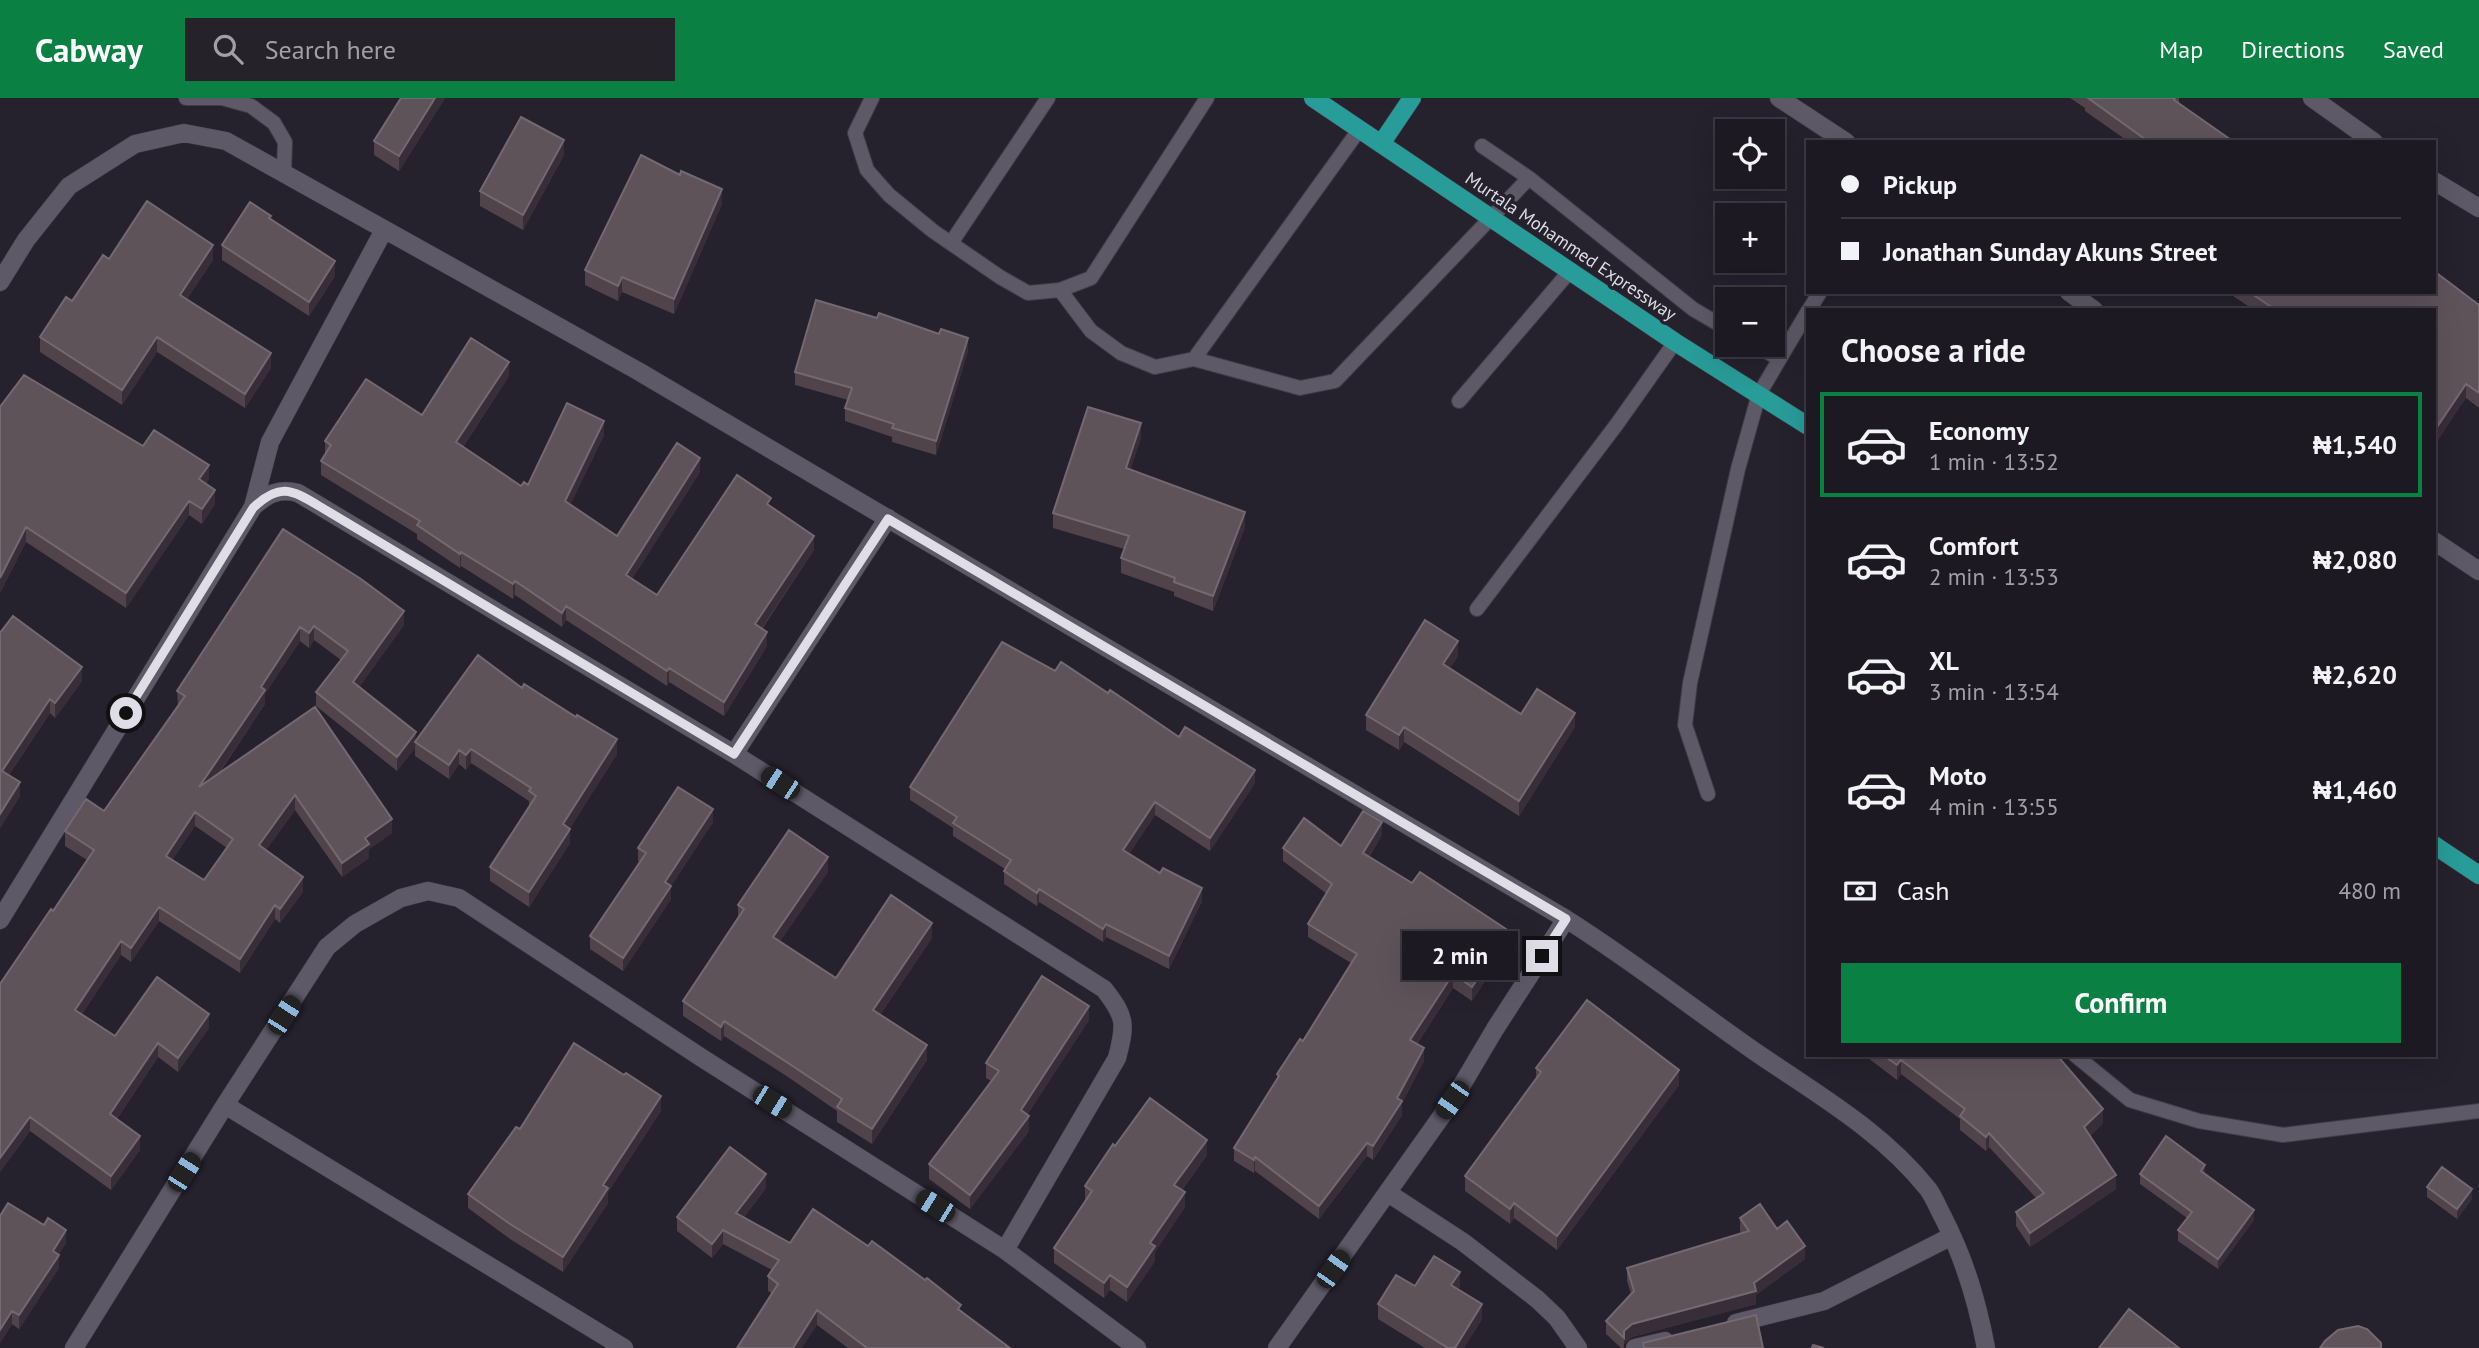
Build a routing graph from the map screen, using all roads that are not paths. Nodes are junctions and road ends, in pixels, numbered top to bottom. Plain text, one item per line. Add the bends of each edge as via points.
1 (186, 98) edge
2 (872, 98) edge
3 (1048, 98) edge
4 (1207, 98) edge
5 (1313, 98) edge
6 (1412, 98) edge
7 (1779, 98) edge
8 (2312, 98) edge
9 (1359, 130) junction
10 (1843, 140) edge
11 (2371, 140) edge
12 (1381, 144) junction
13 (1482, 146) dead end
14 (284, 171) junction
15 (1529, 178) junction
16 (2436, 182) edge
17 (2479, 208) edge
18 (1492, 219) junction
19 (384, 230) junction
20 (951, 243) junction
21 (1570, 271) junction
22 (0, 282) edge
23 (1060, 290) junction
24 (2071, 294) edge
25 (2091, 308) edge
26 (1806, 313) edge
27 (1715, 322) edge
28 (1675, 342) junction
29 (1778, 358) joint
30 (1194, 359) junction
31 (1759, 394) junction
32 (1459, 401) dead end
33 (1806, 425) edge
34 (253, 508) junction
35 (888, 519) junction
36 (2436, 542) edge
37 (2479, 571) edge
38 (1477, 609) dead end
39 (734, 754) junction
40 (1708, 794) dead end
41 (2436, 846) edge
42 (2479, 875) edge
43 (1566, 919) junction
44 (0, 920) edge
45 (2077, 1057) edge
46 (225, 1105) junction
47 (2479, 1111) edge
48 (1388, 1193) junction
49 (1952, 1236) junction
50 (1006, 1250) junction
51 (1716, 1328) edge
52 (1676, 1338) edge
53 (74, 1348) edge
54 (624, 1348) edge
55 (1138, 1348) edge
56 (1277, 1348) edge
57 (1578, 1348) edge
58 (1635, 1348) edge
59 (1986, 1348) edge

1 - 14 lane via 222,98 251,106 274,124 285,142
2 - 20 lane via 855,134 867,170 889,195
3 - 20 lane
4 - 23 lane via 1091,278
5 - 9 main road, Murtala Mohammed Expressway
6 - 12 main road
7 - 10 street
8 - 11 street
9 - 12 main road, Murtala Mohammed Expressway
9 - 30 lane
12 - 18 main road, Murtala Mohammed Expressway
13 - 15 lane
14 - 19 street
14 - 22 street via 226,141 184,133 135,144 69,186
15 - 18 lane
15 - 27 lane
16 - 17 street
18 - 21 main road, Murtala Mohammed Expressway
18 - 30 lane via 1335,381 1300,388
19 - 34 street via 270,442
19 - 35 street via 638,371
20 - 23 lane via 1028,293
21 - 28 main road, Murtala Mohammed Expressway
21 - 32 lane
23 - 30 lane via 1091,331 1121,354 1155,367
24 - 25 street
26 - 29 lane
28 - 31 main road, Murtala Mohammed Expressway
28 - 38 lane
29 - 31 lane
31 - 33 main road, Murtala Mohammed Expressway
31 - 40 lane via 1738,469 1685,725
34 - 39 street via 271,493 298,493
34 - 44 street
35 - 39 street
35 - 43 street
36 - 37 street
39 - 50 street via 1104,989 1121,1010 1124,1035 1117,1058
41 - 42 main road
43 - 48 street
43 - 49 street via 1878,1138 1929,1191
45 - 47 lane via 2130,1100 2199,1121 2283,1135
46 - 50 street via 327,947 355,924 401,898 428,891 459,898
46 - 53 street
46 - 54 street
48 - 56 street
48 - 57 street via 1463,1242 1537,1299
49 - 51 street via 1824,1301
49 - 59 street via 1977,1299
50 - 55 street
52 - 58 street

